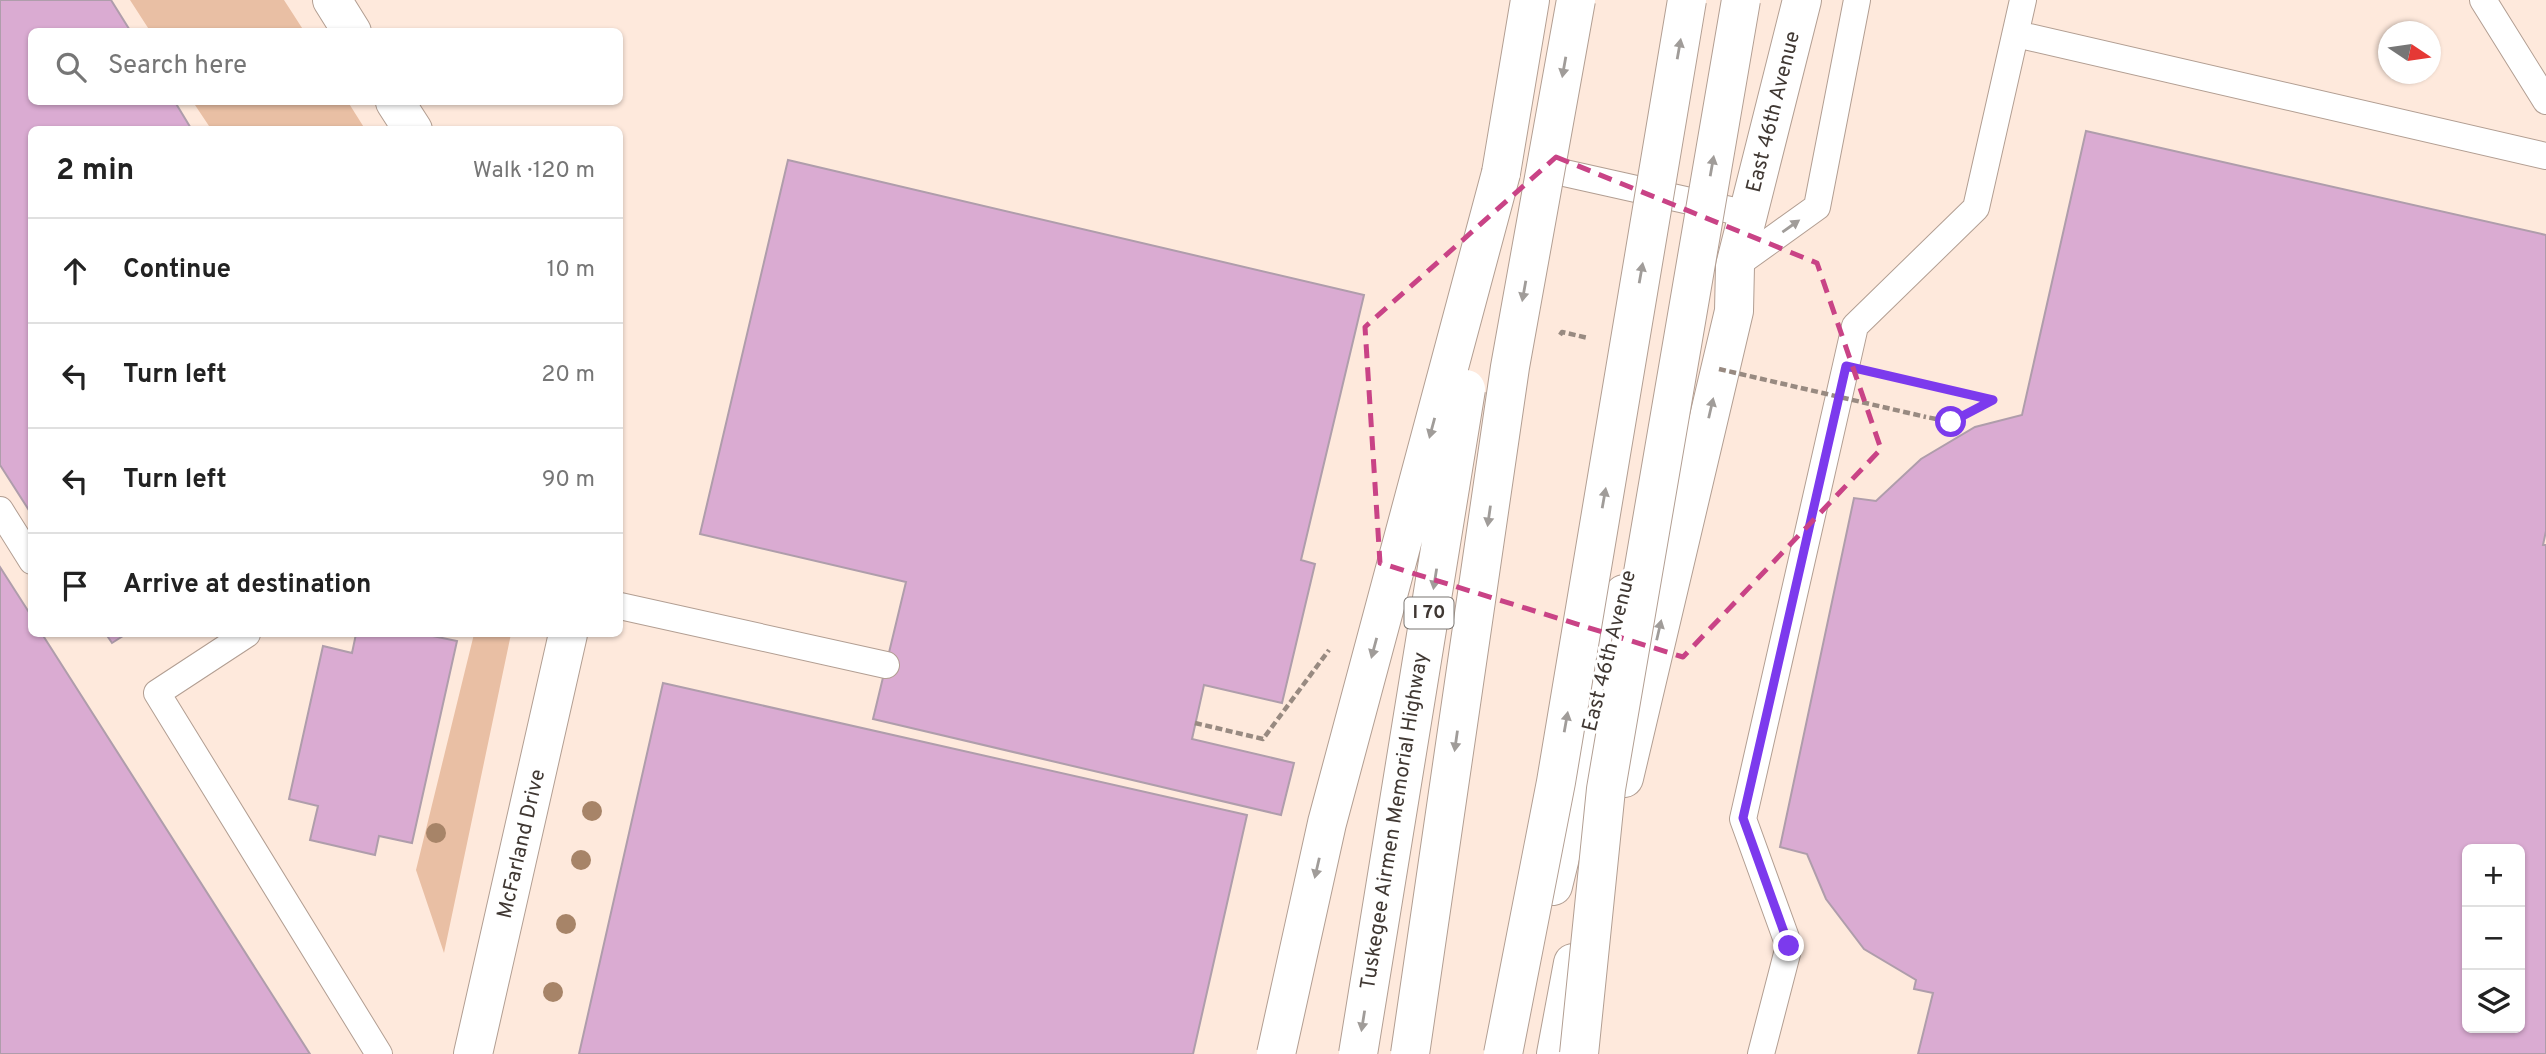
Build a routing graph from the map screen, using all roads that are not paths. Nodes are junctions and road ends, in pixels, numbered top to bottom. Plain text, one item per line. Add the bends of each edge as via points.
1 (332, 0) edge
2 (1530, 0) edge
3 (1576, 0) edge
4 (1687, 0) edge
5 (1741, 0) edge
6 (1802, 0) edge
7 (1857, 0) edge
8 (2024, 0) edge
9 (2483, 0) edge
10 (350, 28) edge
11 (2016, 34) junction
12 (2546, 101) edge
13 (398, 105) edge
14 (411, 126) edge
15 (2546, 156) edge
16 (1560, 172) dead end
17 (1501, 173) junction
18 (1748, 214) junction
19 (1735, 266) junction
20 (0, 510) edge
21 (28, 555) edge
22 (623, 607) edge
23 (242, 637) edge
24 (568, 637) edge
25 (886, 665) dead end
26 (1606, 789) junction
27 (379, 1054) edge
28 (473, 1054) edge
29 (1276, 1054) edge
30 (1358, 1054) edge
31 (1410, 1054) edge
32 (1503, 1054) edge
33 (1513, 1054) edge
34 (1558, 1054) edge
35 (1579, 1054) edge
36 (1760, 1054) edge

1 - 10 main road
2 - 17 main road, I 70
3 -> 31 main road, bridge via 1510,367
32 -> 4 main road, bridge via 1556,782
26 -> 5 main road, bridge
6 - 18 main road, East 46th Avenue
19 -> 7 lane via 1818,207
8 - 11 lane
9 - 12 lane
11 - 15 lane
11 - 36 lane via 1976,208 1855,326 1743,818 1789,946
13 - 14 main road
16 - 18 lane
17 -> 29 main road, bridge via 1327,823
17 -> 30 main road, Tuskegee Airmen Memorial Highway / I 70, bridge
18 - 19 main road, East 46th Avenue
19 - 33 main road, East 46th Avenue via 1695,298
34 -> 19 main road, East 46th Avenue via 1734,311
20 - 21 lane
22 - 25 lane
23 - 27 lane via 157,694
24 - 28 main road, McFarland Drive
26 - 34 main road, bridge
26 - 35 main road, bridge

